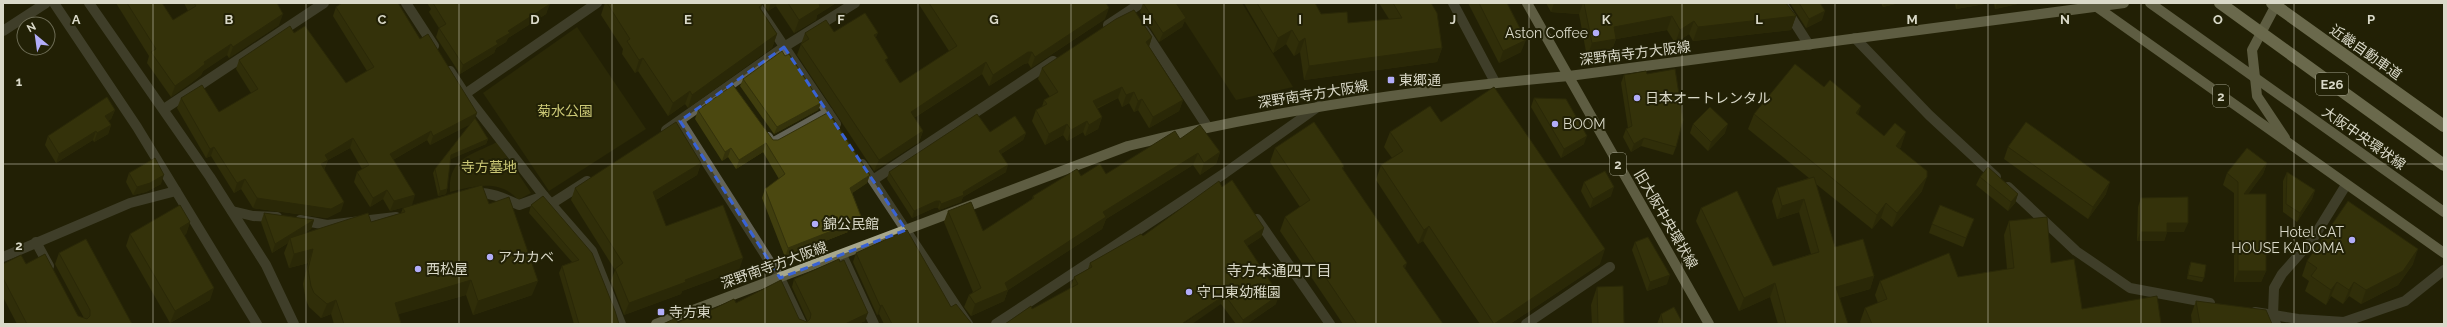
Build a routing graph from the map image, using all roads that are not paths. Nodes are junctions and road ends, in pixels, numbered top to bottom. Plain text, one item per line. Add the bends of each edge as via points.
1 (46, 3) edge
2 (54, 3) edge
3 (89, 3) edge
4 (324, 3) edge
5 (406, 3) edge
6 (597, 3) edge
7 (756, 3) edge
8 (855, 3) edge
9 (1141, 3) edge
10 (1453, 3) edge
11 (1527, 3) edge
12 (1782, 3) edge
13 (2124, 3) edge
14 (2150, 3) edge
15 (2220, 3) edge
16 (2272, 3) edge
17 (2277, 3) edge
18 (2093, 5) edge
19 (1133, 13) edge
20 (3, 31) edge
21 (1098, 31) edge
22 (1855, 38) junction
23 (1809, 45) junction
24 (784, 47) junction
25 (1059, 57) edge
26 (1569, 76) junction
27 (1495, 82) junction
28 (466, 94) junction
29 (1319, 106) junction
30 (164, 110) junction
31 (828, 112) junction
32 (680, 121) junction
33 (1207, 126) junction
34 (2444, 126) edge
35 (763, 130) edge
36 (840, 131) edge
37 (656, 136) edge
38 (2290, 144) junction
39 (856, 156) edge
40 (2444, 165) edge
41 (597, 174) edge
42 (873, 180) junction
43 (2346, 185) junction
44 (176, 191) junction
45 (459, 196) edge
46 (544, 196) junction
47 (551, 204) junction
48 (232, 211) junction
49 (1252, 212) edge
50 (2444, 212) edge
51 (406, 214) edge
52 (906, 230) junction
53 (36, 242) junction
54 (2444, 253) edge
55 (842, 255) junction
56 (3, 257) edge
57 (1610, 267) dead end
58 (2444, 270) edge
59 (54, 276) edge
60 (780, 278) junction
61 (2220, 305) edge
62 (2243, 309) edge
63 (2274, 320) edge
64 (257, 324) edge
65 (294, 324) edge
66 (621, 324) edge
67 (656, 324) edge
68 (802, 324) edge
69 (874, 324) edge
70 (968, 324) edge
71 (996, 324) edge
72 (1330, 324) edge
73 (1526, 324) edge
74 (1709, 324) edge

1 - 20 street
2 - 44 street via 137,127
3 - 30 street
4 - 30 street
5 - 28 street
6 - 28 street
7 - 24 street
8 - 24 street
9 - 19 street
10 - 27 street
11 - 26 main road, 旧大阪中央環状線 / 2
12 - 23 street
13 - 18 main road, 深野南寺方大阪線
14 - 50 main road, 大阪中央環状線 / 2
15 - 40 highway, E26
16 - 34 highway, 近畿自動車道 / E26
17 - 38 main road via 2252,50 2257,96
18 - 22 main road, 深野南寺方大阪線
18 - 38 main road, 2
19 - 21 street
19 - 33 street
22 - 23 main road, 深野南寺方大阪線
22 - 61 street via 1929,115 2076,251 2130,288
23 - 26 main road, 深野南寺方大阪線
24 - 31 street
24 - 32 street via 733,88
25 - 42 street
26 - 27 main road, 深野南寺方大阪線
26 - 74 main road, 旧大阪中央環状線 / 2
27 - 29 main road, 深野南寺方大阪線
28 - 46 street
29 - 33 main road, 深野南寺方大阪線
29 - 71 street via 1227,176
30 - 48 street
31 - 35 street via 772,143
31 - 36 street
32 - 37 street
32 - 60 street
33 - 52 main road, 深野南寺方大阪線 via 1128,146
38 - 43 main road, 2
39 - 42 street
41 - 47 street
42 - 52 street
43 - 54 main road, 2
43 - 63 street via 2312,240 2282,274 2274,288
44 - 53 street via 130,203
44 - 64 street
45 - 46 street via 480,192 519,205
46 - 47 street
47 - 66 street via 592,251
48 - 51 street via 327,225
48 - 65 street via 266,265
49 - 72 street
52 - 55 main road, 深野南寺方大阪線
52 - 70 street
53 - 56 street
53 - 59 street
55 - 60 main road, 深野南寺方大阪線
55 - 69 street
57 - 73 street
58 - 63 street via 2405,301 2344,322
60 - 67 main road, 深野南寺方大阪線
60 - 68 street
62 - 63 street

